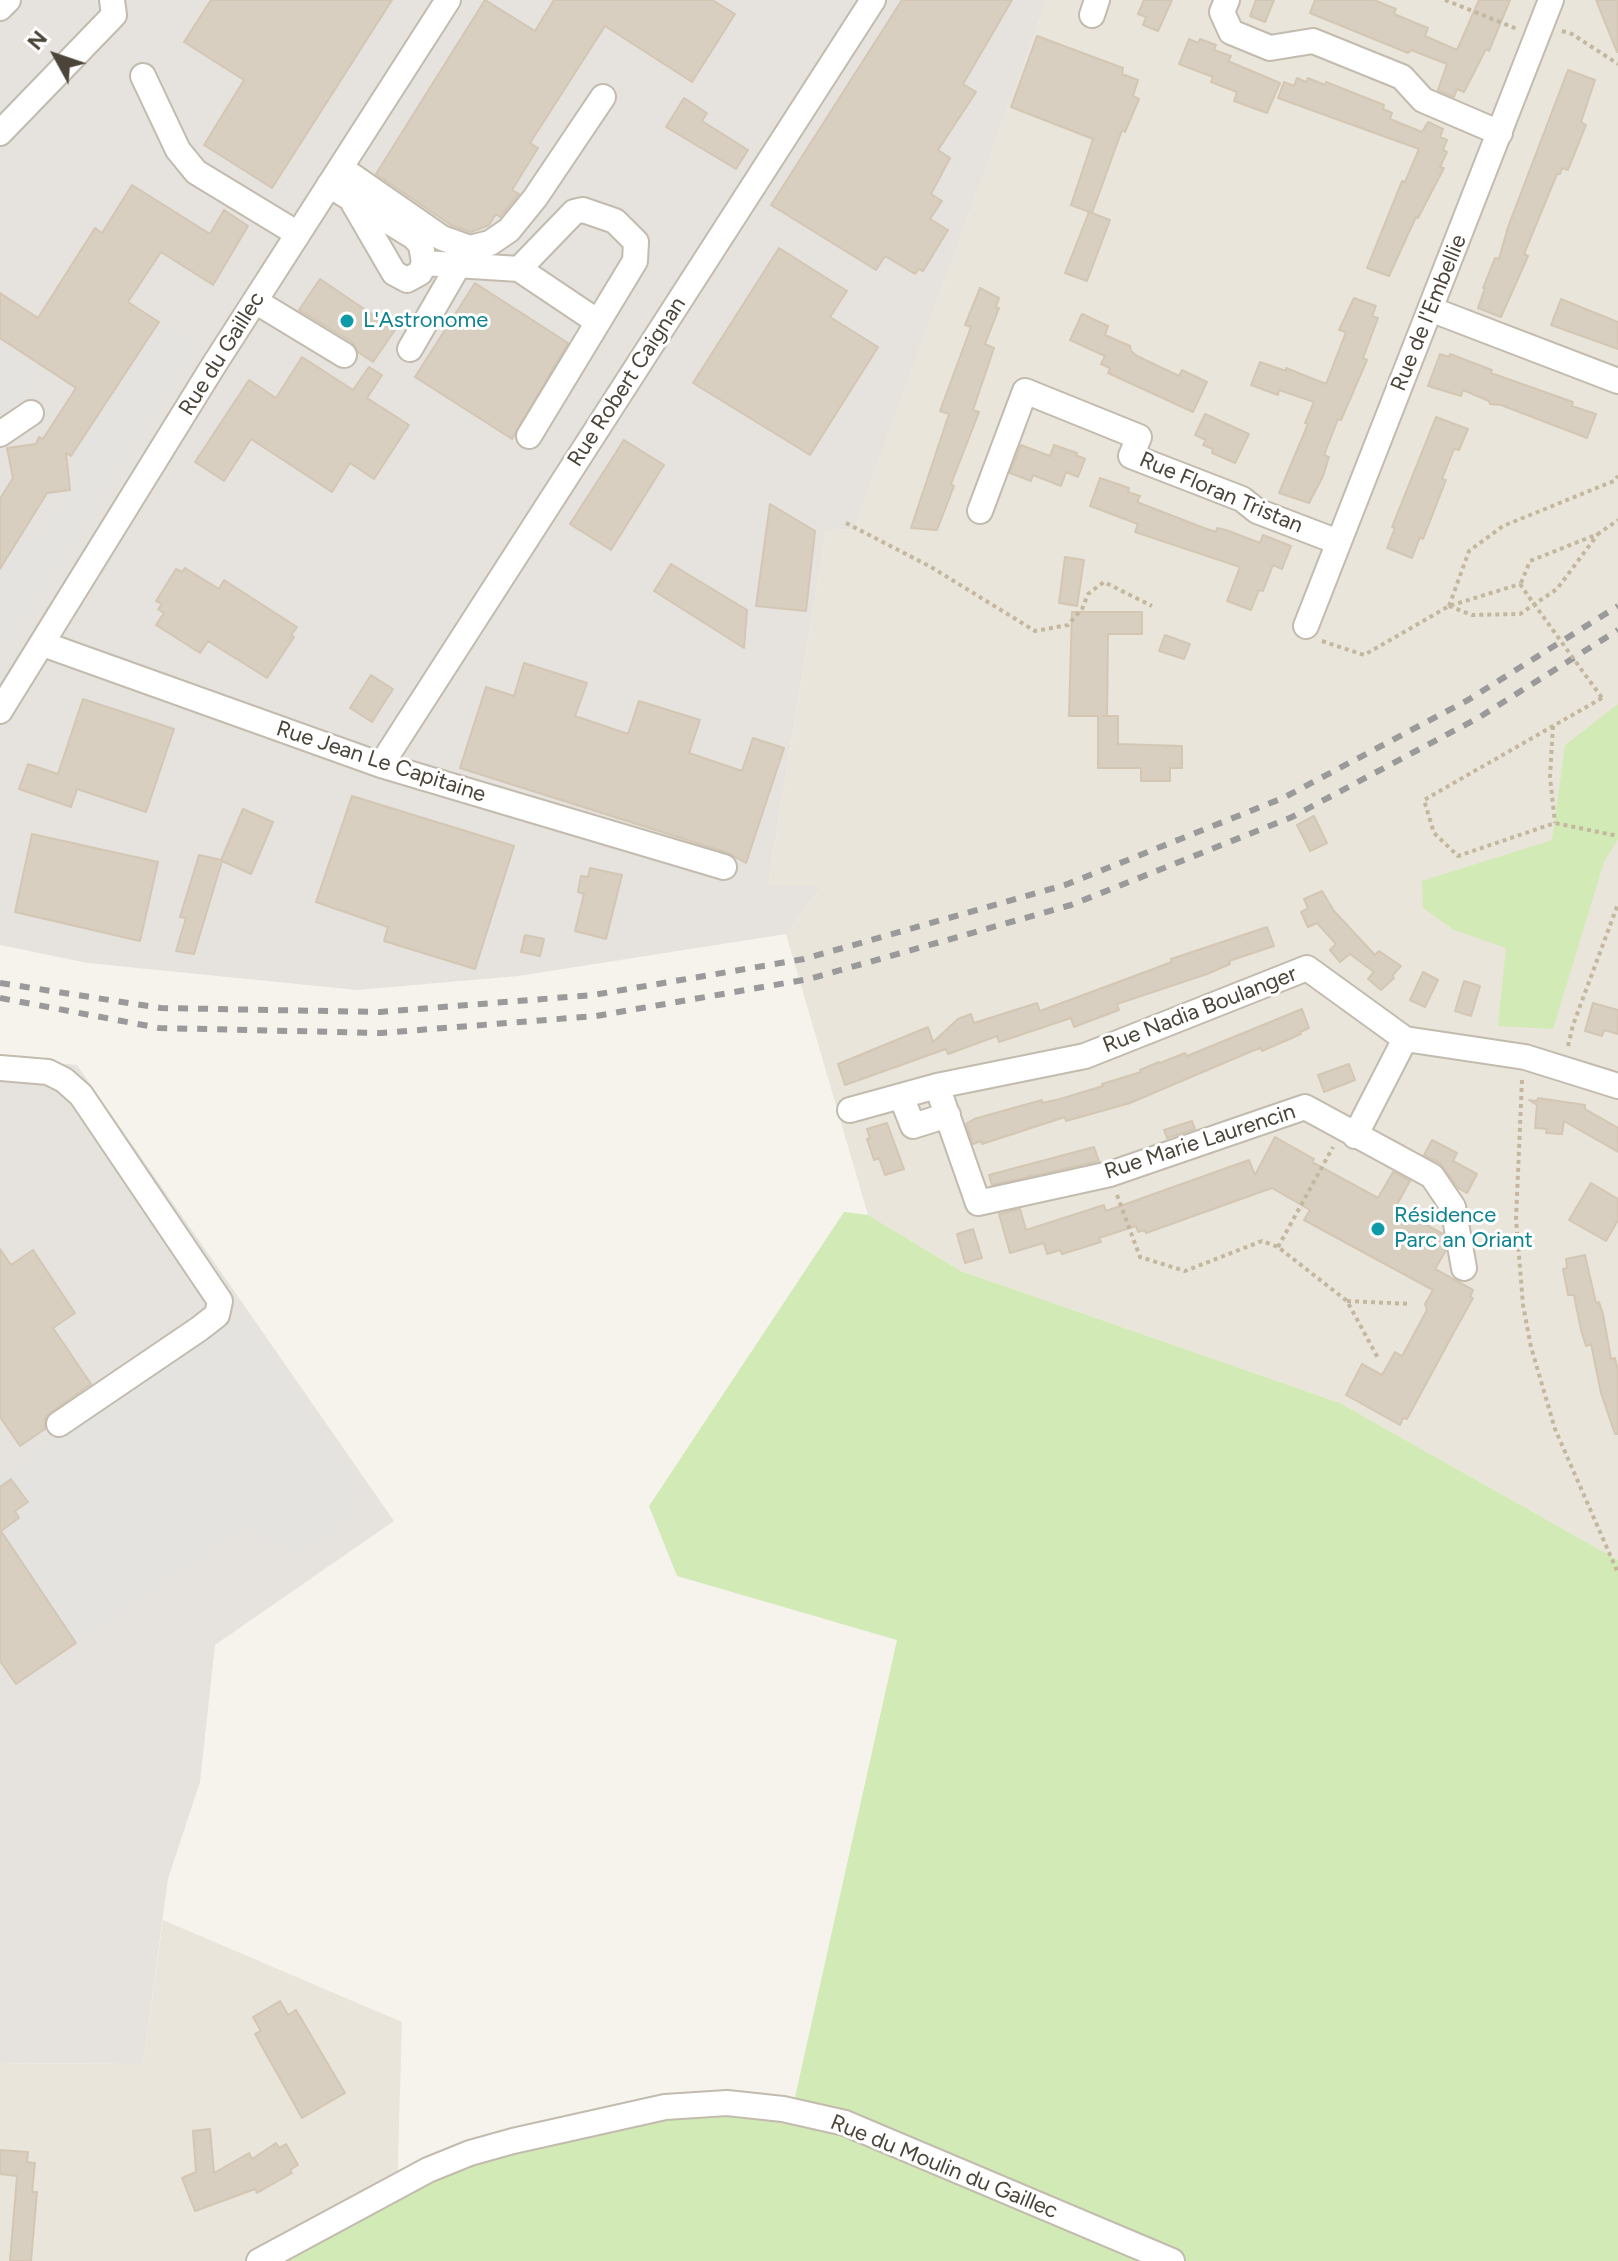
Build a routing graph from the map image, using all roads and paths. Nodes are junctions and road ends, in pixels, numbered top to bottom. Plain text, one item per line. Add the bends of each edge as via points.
1 (8, 0) edge
2 (448, 0) edge
3 (873, 0) edge
4 (1227, 0) edge
5 (1445, 0) edge
6 (1551, 0) edge
7 (0, 8) edge
8 (113, 8) edge
9 (1539, 31) junction
10 (1618, 64) edge
11 (143, 76) dead end
12 (603, 97) dead end
13 (0, 133) edge
14 (1500, 133) junction
15 (335, 176) junction
16 (351, 199) junction
17 (298, 234) junction
18 (424, 263) junction
19 (458, 266) junction
20 (519, 269) junction
21 (255, 301) junction
22 (1430, 309) junction
23 (598, 322) junction
24 (410, 349) dead end
25 (344, 355) dead end
26 (1618, 381) edge
27 (31, 413) dead end
28 (0, 434) edge
29 (529, 436) dead end
30 (1618, 476) edge
31 (980, 511) dead end
32 (1618, 520) edge
33 (846, 523) dead end
34 (1598, 534) junction
35 (1338, 542) junction
36 (1520, 584) junction
37 (1152, 606) dead end
38 (1449, 606) junction
39 (1306, 626) joint
40 (43, 644) junction
41 (0, 711) edge
42 (1553, 726) junction
43 (381, 765) junction
44 (1555, 823) junction
45 (1618, 836) edge
46 (724, 867) dead end
47 (1618, 904) edge
48 (1405, 1039) junction
49 (1525, 1057) junction
50 (0, 1068) edge
51 (1563, 1068) junction
52 (948, 1084) junction
53 (1618, 1086) edge
54 (901, 1096) junction
55 (850, 1110) dead end
56 (948, 1115) junction
57 (1349, 1132) junction
58 (1110, 1174) junction
59 (1278, 1247) junction
60 (1464, 1268) dead end
61 (1347, 1301) junction
62 (1411, 1304) dead end
63 (1378, 1358) dead end
64 (59, 1424) dead end
65 (1618, 1573) edge
66 (259, 2261) edge
67 (1172, 2261) edge

1 - 7 street
2 - 15 street, Rue du Gaillec
3 - 43 street, Rue Robert Caignan
4 - 14 street via 1222,12 1231,32 1270,48 1313,41 1402,77 1423,100
5 - 9 path
6 - 9 street, Rue de l'Embellie
8 - 13 street
9 - 10 path via 1572,34
9 - 14 street, Rue de l'Embellie
11 - 17 street via 178,150 196,172
12 - 15 street via 535,198 509,230 490,243 470,248 442,238
14 - 22 street, Rue de l'Embellie
15 - 16 street
15 - 17 street, Rue du Gaillec
16 - 18 street via 414,237
16 - 18 street via 394,273 414,278
17 - 21 street, Rue du Gaillec
18 - 19 street
19 - 20 street
19 - 24 street
20 - 23 street
20 - 23 street via 574,212 615,221 636,242 635,261
21 - 25 street
21 - 40 street, Rue du Gaillec
22 - 26 street
22 - 35 street, Rue de l'Embellie
23 - 29 street
27 - 28 street
30 - 38 path via 1503,526 1469,551
31 - 35 street, Rue Floran Tristan via 1025,391 1139,437 1131,456
32 - 34 path
33 - 37 path via 1035,631 1068,625 1088,594 1104,582
34 - 36 path via 1530,561
34 - 38 path via 1557,589 1520,614 1472,615
35 - 39 street, Rue de l'Embellie
36 - 38 path
36 - 42 path, bridge via 1602,698
38 - 39 path via 1364,655 1316,639
40 - 41 street, Rue du Gaillec
40 - 43 street, Rue Jean Le Capitaine
42 - 44 path via 1550,777
42 - 44 path via 1424,800 1434,833 1458,856
43 - 46 street, Rue Jean Le Capitaine
44 - 45 path
47 - 51 path via 1573,1025
48 - 49 street, Rue Nadia Boulanger
48 - 52 street, Rue Nadia Boulanger via 1307,968 1085,1056
48 - 57 street
49 - 51 street, Rue Nadia Boulanger
49 - 65 path via 1516,1219 1523,1305 1555,1429
50 - 64 street via 48,1072 81,1095 220,1301 217,1315 199,1329
51 - 53 street, Rue Nadia Boulanger
52 - 54 street
52 - 56 street, Rue Marie Laurencin
54 - 55 street
54 - 56 street via 913,1126
56 - 58 street, Rue Marie Laurencin via 978,1203
57 - 58 street, Rue Marie Laurencin via 1305,1107
57 - 59 path
57 - 60 street, Rue Marie Laurencin via 1432,1176 1453,1207
58 - 59 path via 1140,1257 1185,1271 1262,1241
59 - 61 path
61 - 62 path
61 - 63 path
66 - 67 street, Rue du Moulin du Gaillec via 428,2170 470,2153 665,2107 727,2103 845,2123

